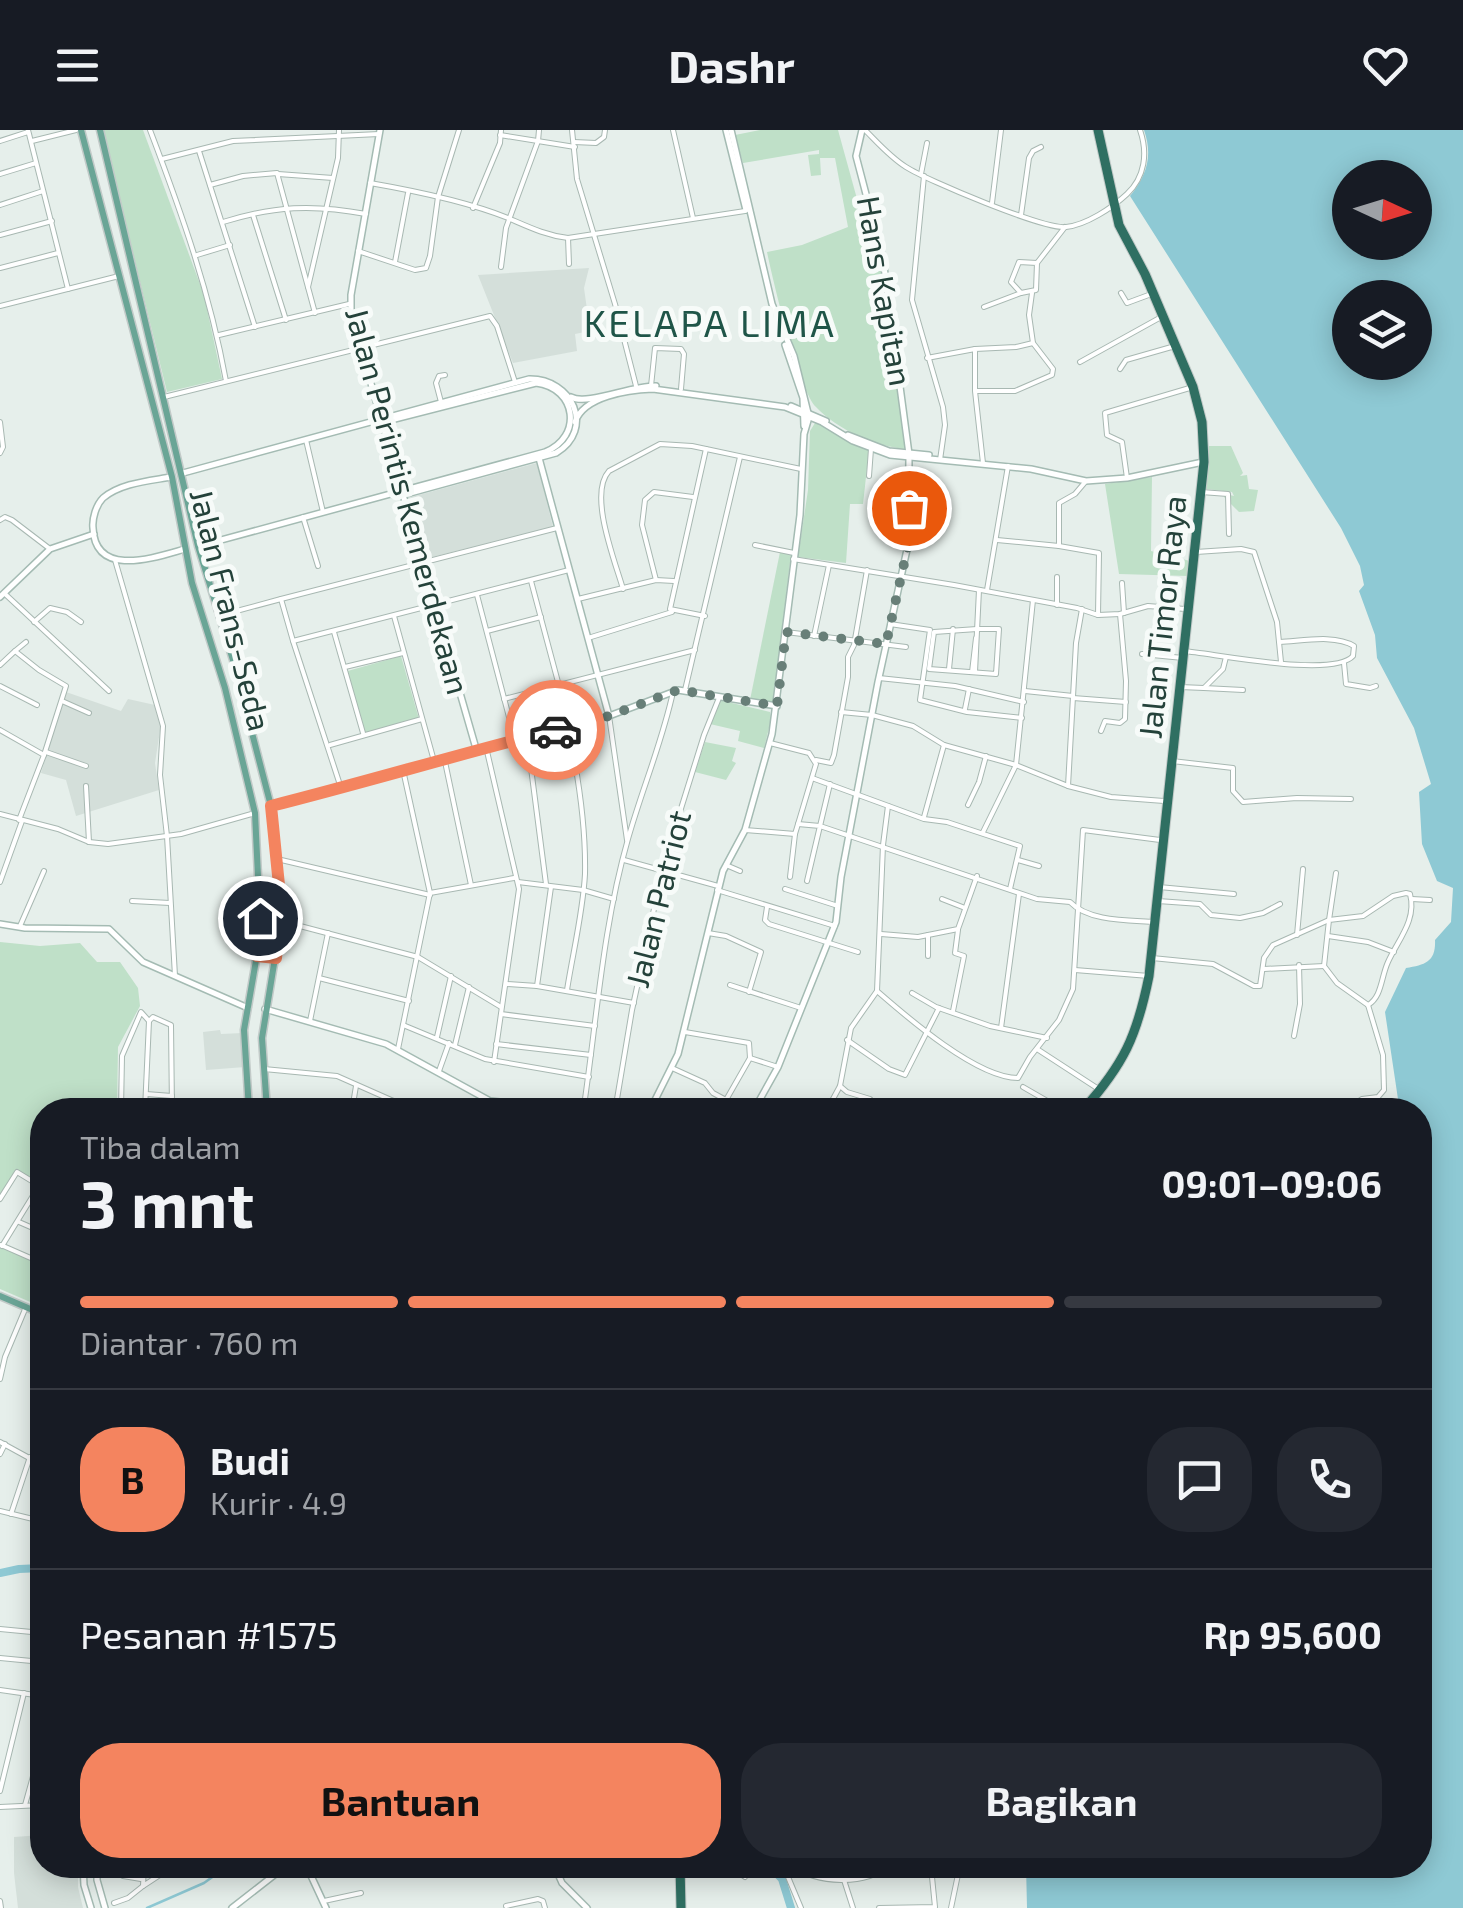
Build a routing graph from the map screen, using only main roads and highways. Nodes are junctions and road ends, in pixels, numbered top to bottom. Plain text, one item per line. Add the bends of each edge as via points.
1 (78, 130) edge
2 (100, 130) edge
3 (729, 130) edge
4 (864, 130) edge
5 (1098, 130) edge
6 (380, 132) edge
7 (141, 302) junction
8 (127, 306) junction
9 (144, 316) junction
10 (130, 320) junction
11 (516, 384) junction
12 (567, 394) junction
13 (804, 413) junction
14 (379, 420) junction
15 (575, 422) junction
16 (909, 456) junction
17 (539, 457) junction
18 (1204, 462) junction
19 (182, 473) junction
20 (172, 477) junction
21 (402, 492) junction
22 (94, 534) junction
23 (198, 546) junction
24 (185, 549) junction
25 (2, 595) edge
26 (236, 672) junction
27 (222, 678) junction
28 (238, 683) junction
29 (225, 688) junction
30 (777, 706) junction
31 (609, 716) junction
32 (477, 752) junction
33 (271, 806) junction
34 (0, 924) edge
35 (257, 956) junction
36 (276, 958) junction
37 (248, 1008) junction
38 (265, 1009) junction
39 (248, 1098) edge
40 (266, 1098) edge
41 (484, 1098) edge
42 (656, 1098) edge
43 (761, 1098) edge
44 (1094, 1098) edge
45 (0, 1296) edge
46 (30, 1309) edge
47 (84, 1878) edge
48 (97, 1878) edge
49 (270, 1878) edge
50 (312, 1878) edge
51 (560, 1878) edge
52 (677, 1878) edge
53 (323, 1905) edge
54 (91, 1908) edge
55 (105, 1908) edge
56 (232, 1908) edge
57 (587, 1908) edge
58 (681, 1908) edge

1 - 8 main road, Jalan Frans-Seda
2 - 7 main road, Jalan Frans-Seda
3 - 13 main road
4 - 16 main road, Hans Kapitan via 856,156 883,258
5 - 18 highway, Jalan Timor Raya via 1113,208 1193,387
6 - 14 main road, Jalan Perintis Kemerdekaan via 350,304
7 - 8 main road
7 - 9 main road, Jalan Frans-Seda
8 - 10 main road, Jalan Frans-Seda
9 - 10 main road
9 - 19 main road, Jalan Frans-Seda
10 - 20 main road, Jalan Frans-Seda
11 - 12 main road via 547,380
11 - 14 main road
11 - 14 main road
11 - 17 main road via 550,386 571,409 566,438
12 - 13 main road via 578,402 651,386
12 - 15 main road
13 - 15 main road via 653,389 580,410
13 - 16 main road
13 - 16 main road via 871,449
13 - 30 main road
14 - 19 main road
14 - 21 main road, Jalan Perintis Kemerdekaan
15 - 17 main road via 563,448
16 - 18 main road via 1086,481
16 - 43 main road, Hans Kapitan via 909,538 835,926
17 - 21 main road
17 - 31 main road
18 - 44 highway, Jalan Timor Raya via 1152,958 1136,1034
19 - 23 main road, Jalan Frans-Seda
20 - 22 main road via 102,499
20 - 24 main road, Jalan Frans-Seda
21 - 23 main road
21 - 32 main road, Jalan Perintis Kemerdekaan
22 - 24 main road via 115,560
22 - 25 main road via 50,548
23 - 26 main road, Jalan Frans-Seda
24 - 27 main road, Jalan Frans-Seda
26 - 27 main road
26 - 28 main road, Jalan Frans-Seda
27 - 29 main road, Jalan Frans-Seda
28 - 29 main road
28 - 33 main road, Jalan Frans-Seda
29 - 35 main road, Jalan Frans-Seda via 255,812
30 - 31 main road via 686,690
30 - 42 main road via 745,830 718,888 672,1068
31 - 32 main road
32 - 33 main road
33 - 36 main road, Jalan Frans-Seda via 282,921
34 - 37 main road via 109,928 143,962
35 - 36 main road
35 - 37 main road, Jalan Frans-Seda
36 - 38 main road, Jalan Frans-Seda
37 - 39 main road, Jalan Frans-Seda
38 - 40 main road, Jalan Frans-Seda
38 - 41 main road via 398,1049
45 - 46 main road
47 - 54 main road
48 - 55 main road
49 - 56 main road
50 - 53 main road
51 - 57 main road
52 - 58 highway

